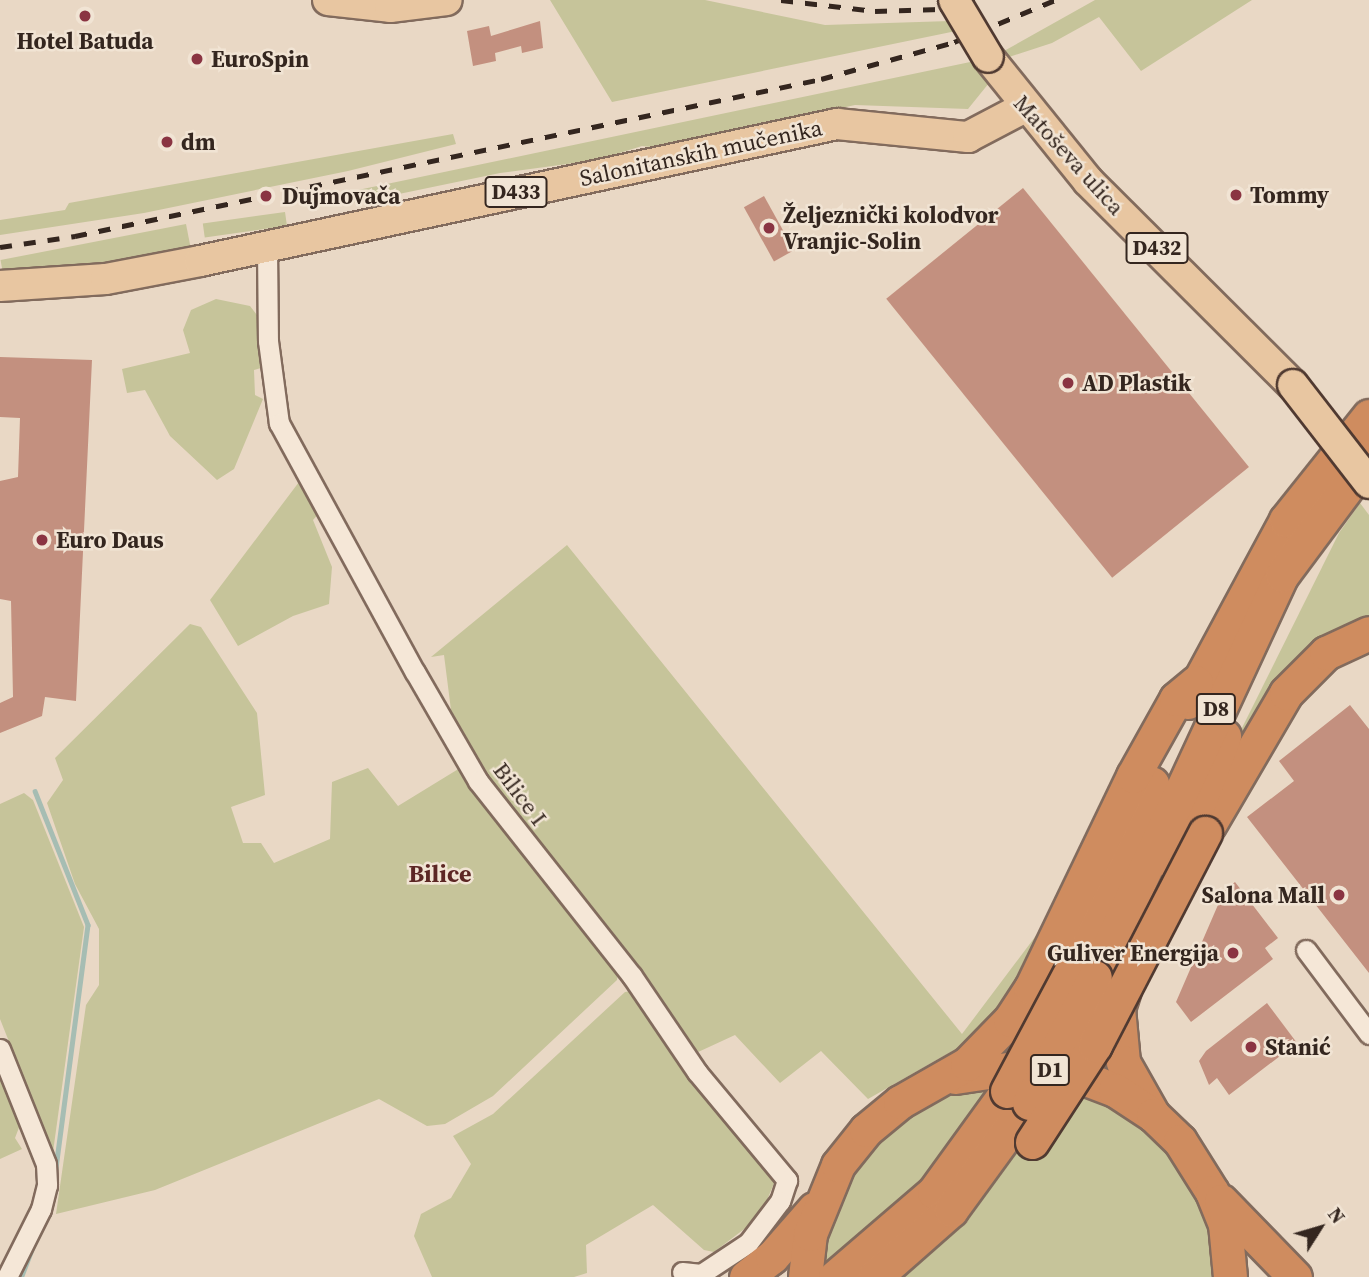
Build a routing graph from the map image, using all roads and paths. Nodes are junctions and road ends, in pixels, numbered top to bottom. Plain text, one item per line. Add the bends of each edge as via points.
1 (328, 0) edge
2 (447, 0) edge
3 (954, 0) edge
4 (1025, 107) junction
5 (267, 248) junction
6 (0, 286) edge
7 (1369, 416) edge
8 (1369, 458) edge
9 (1369, 484) edge
10 (1369, 633) edge
11 (1238, 664) junction
12 (1196, 682) junction
13 (1306, 950) dead end
14 (1084, 973) junction
15 (1369, 1034) edge
16 (0, 1049) edge
17 (939, 1081) junction
18 (1018, 1097) junction
19 (1153, 1115) junction
20 (1212, 1192) junction
21 (818, 1204) junction
22 (919, 1243) junction
23 (682, 1272) dead end
24 (854, 1273) edge
25 (7, 1277) edge
26 (746, 1277) edge
27 (805, 1277) edge
28 (1230, 1277) edge
29 (1295, 1277) edge

1 - 2 main road via 390,7
3 - 4 main road, Matoševa ulica / D432, bridge
4 - 5 main road, Salonitanskih mučenika / D433 via 968,137 837,124
4 - 9 main road, Matoševa ulica / D432, bridge via 1088,181 1293,386
5 - 6 main road, Salonitanskih mučenika / D433 via 106,279
5 - 23 street, Bilice I via 268,341 279,423 408,661 478,781 632,976 697,1072 787,1180 780,1201 748,1242 701,1274
7 - 12 highway, D8 via 1286,520
8 - 11 highway, D8 via 1282,575
10 - 22 highway, bridge via 1326,653 1286,693 1205,833 1095,1045 1032,1142 976,1209
11 - 14 highway, D8
11 - 19 highway via 1241,691 1118,1008 1124,1062
12 - 14 highway, D8
12 - 17 highway via 1176,699 1133,776 1031,988 985,1048
13 - 15 street
14 - 18 highway, D8, bridge
16 - 25 street via 46,1164 47,1185 41,1209
17 - 19 highway, D1 via 994,1068 1073,1073 1115,1090
17 - 21 highway, D1 via 900,1102 866,1130 838,1165
18 - 22 highway, D8 via 992,1160
18 - 24 highway, D8
19 - 20 highway, D1 via 1180,1141
20 - 28 highway via 1225,1224
20 - 29 highway, D1
21 - 26 highway via 772,1257
21 - 27 highway, D1
22 - 24 highway, D8

